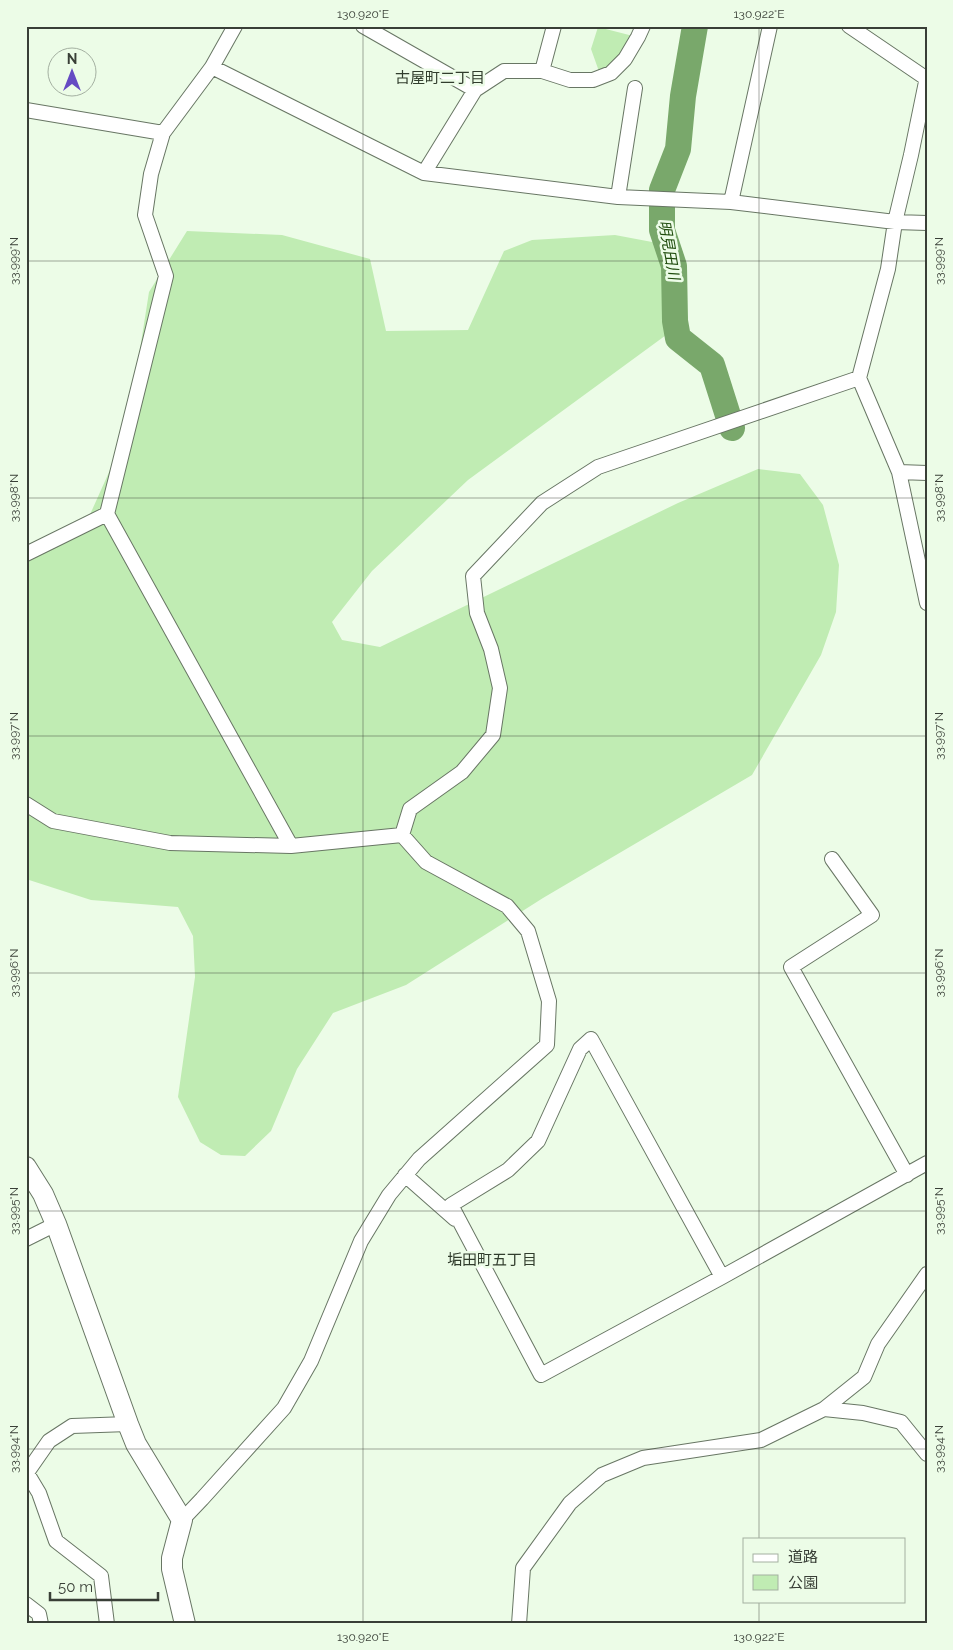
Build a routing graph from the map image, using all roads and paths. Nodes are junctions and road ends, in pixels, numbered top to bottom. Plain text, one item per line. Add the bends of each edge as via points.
1 (235, 26) edge
2 (363, 26) edge
3 (554, 26) edge
4 (643, 26) edge
5 (770, 26) edge
6 (849, 26) edge
7 (212, 67) junction
8 (542, 71) junction
9 (927, 78) edge
10 (635, 88) dead end
11 (475, 90) junction
12 (26, 110) edge
13 (163, 133) junction
14 (424, 174) junction
15 (618, 197) junction
16 (731, 202) junction
17 (895, 222) junction
18 (927, 223) edge
19 (858, 378) junction
20 (898, 472) junction
21 (927, 473) edge
22 (107, 514) junction
23 (26, 554) edge
24 (927, 603) edge
25 (26, 804) edge
26 (402, 835) junction
27 (291, 846) junction
28 (832, 859) dead end
29 (927, 1163) edge
30 (26, 1167) edge
31 (405, 1175) junction
32 (907, 1175) junction
33 (56, 1224) junction
34 (461, 1224) junction
35 (26, 1239) edge
36 (927, 1274) edge
37 (722, 1277) junction
38 (824, 1410) junction
39 (128, 1424) junction
40 (927, 1454) edge
41 (27, 1474) edge
42 (182, 1520) junction
43 (26, 1604) edge
44 (41, 1624) edge
45 (107, 1624) edge
46 (186, 1624) edge
47 (519, 1624) edge

1 - 7 street
2 - 11 street
3 - 8 street
4 - 8 street via 625,59 611,73 593,80 570,80
5 - 16 street
6 - 9 street
7 - 13 street
7 - 14 street
8 - 11 street via 504,71
9 - 17 street
10 - 15 street
11 - 14 street
12 - 13 street
13 - 22 street via 151,174 145,215 166,276
14 - 15 street
15 - 16 street
16 - 17 street
17 - 18 street
17 - 19 street via 888,269
19 - 20 street
19 - 26 street via 598,467 542,504 473,576 477,613 491,649 500,688 493,735 462,772 410,809
20 - 21 street
20 - 24 street
22 - 23 street
22 - 27 street
25 - 27 street via 54,821 170,843
26 - 27 street
26 - 31 street via 426,862 508,906 528,931 549,1000 548,1045
28 - 32 street via 872,915 791,967
29 - 32 street
30 - 33 street
31 - 34 street
31 - 42 street via 361,1241 311,1360 284,1408
32 - 37 street
33 - 35 street
33 - 39 street
34 - 37 street via 541,1374
34 - 37 street via 451,1205 508,1170 538,1141 580,1049 591,1039
36 - 38 street via 878,1344 864,1377
38 - 40 street via 864,1413 901,1422
38 - 47 street via 761,1440 643,1458 602,1475 570,1503 523,1568
39 - 41 street via 72,1426 49,1441
39 - 42 street via 136,1444
41 - 45 street via 39,1493 56,1541 101,1576
42 - 46 street via 172,1569
43 - 44 street via 39,1614

